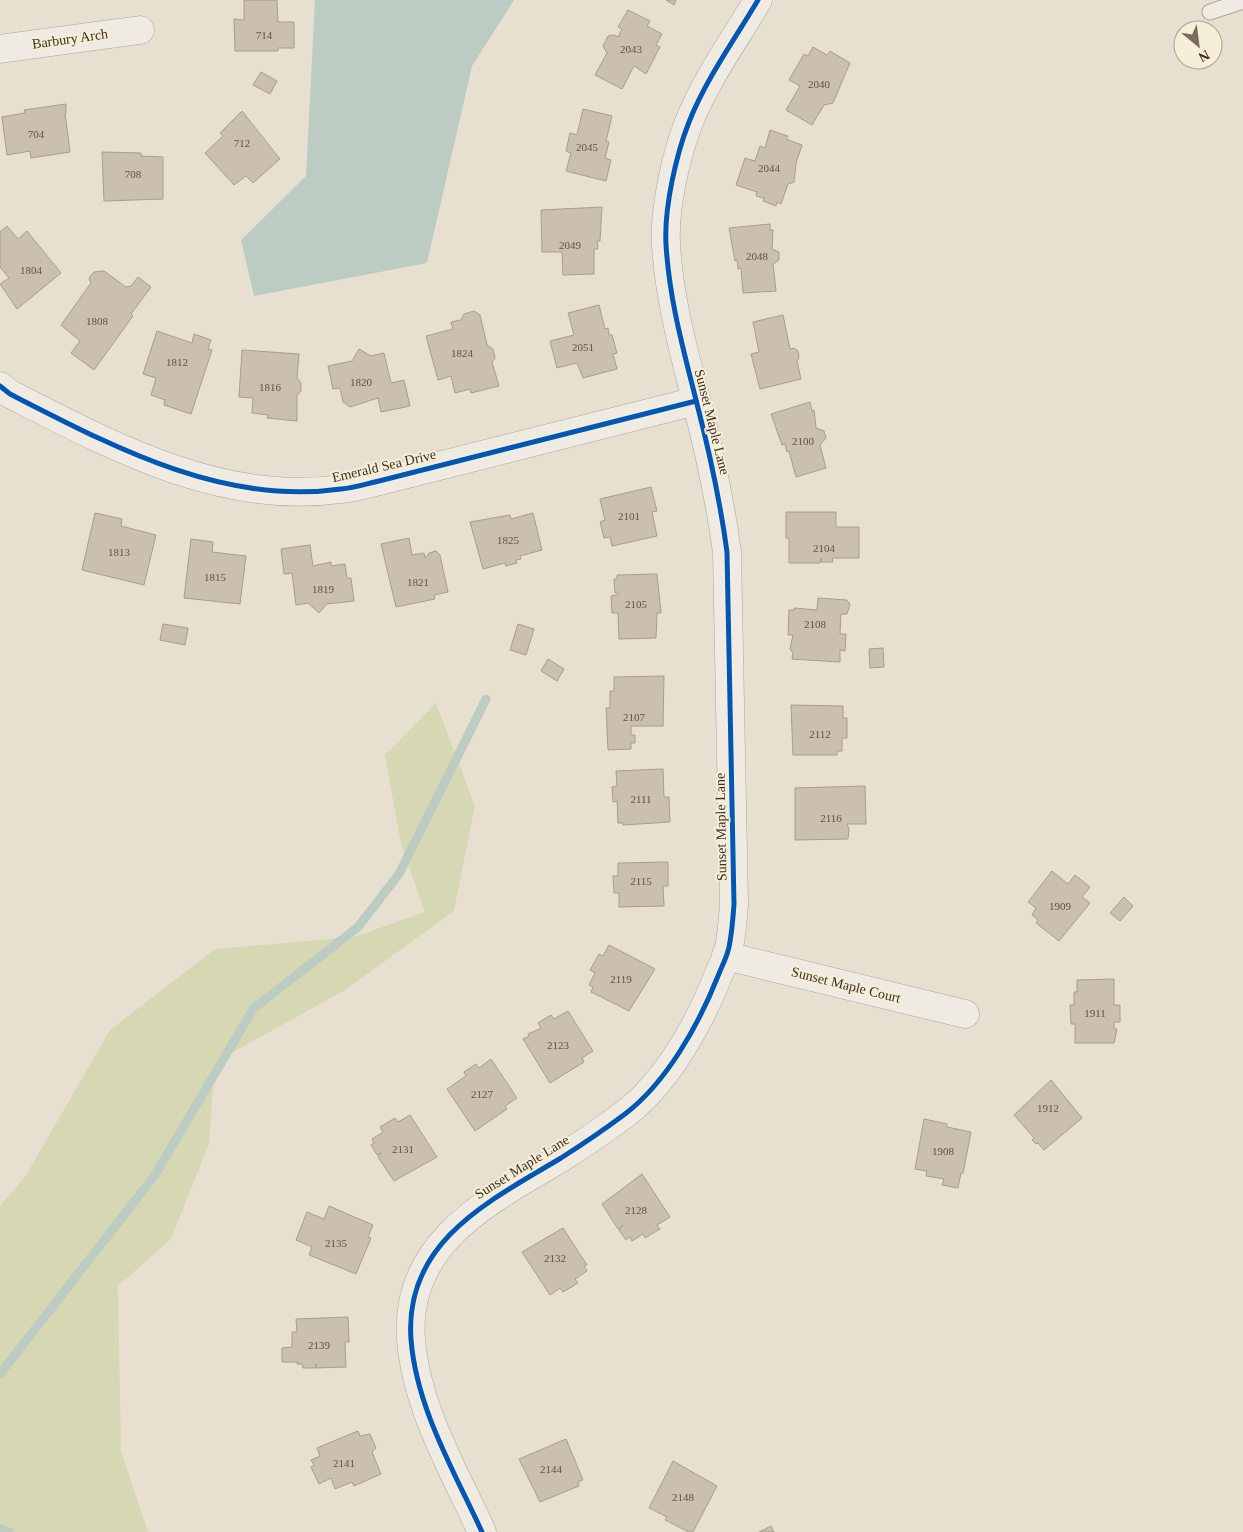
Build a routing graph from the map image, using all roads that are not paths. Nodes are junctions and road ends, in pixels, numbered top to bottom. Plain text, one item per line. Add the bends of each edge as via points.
1 (758, 0) edge
2 (1243, 1) edge
3 (1210, 12) dead end
4 (140, 30) dead end
5 (0, 49) edge
6 (0, 386) edge
7 (696, 401) junction
8 (726, 956) junction
9 (965, 1014) dead end
10 (482, 1532) edge

1 - 7 street, Sunset Maple Lane via 689,122 669,205 666,243 674,317
2 - 3 lane
4 - 5 street, Barbury Arch
6 - 7 street, Emerald Sea Drive via 100,440 190,474 238,486 298,492 341,489 379,481
7 - 8 street, Sunset Maple Lane via 720,501 727,552 734,904
8 - 9 street, Sunset Maple Court
8 - 10 street, Sunset Maple Lane via 706,1007 663,1075 627,1112 470,1214 438,1247 424,1271 412,1313 413,1361 435,1430

